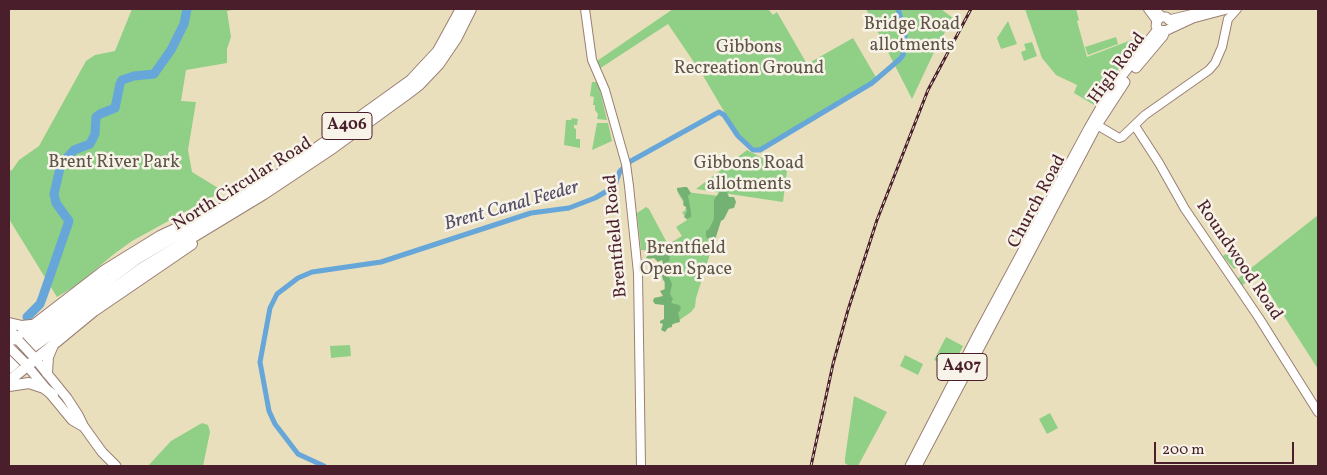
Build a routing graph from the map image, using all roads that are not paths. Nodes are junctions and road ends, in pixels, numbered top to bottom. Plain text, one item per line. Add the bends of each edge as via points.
1 (461, 9) edge
2 (471, 9) edge
3 (585, 9) edge
4 (1148, 9) edge
5 (1155, 9) edge
6 (1221, 9) edge
7 (1237, 9) edge
8 (1228, 19) junction
9 (1163, 24) junction
10 (1095, 124) junction
11 (1135, 126) junction
12 (210, 220) junction
13 (9, 324) edge
14 (32, 325) junction
15 (9, 328) edge
16 (55, 342) junction
17 (12, 345) edge
18 (34, 357) junction
19 (25, 364) junction
20 (9, 368) edge
21 (47, 373) junction
22 (9, 381) edge
23 (9, 386) edge
24 (53, 395) junction
25 (1318, 412) edge
26 (84, 427) junction
27 (116, 466) edge
28 (641, 466) edge
29 (910, 466) edge
30 (917, 466) edge

1 - 12 highway, North Circular Road / A406 via 438,51 410,80 283,172
2 - 12 highway, North Circular Road / A406 via 448,51 419,85 264,194
3 - 28 street, Brentfield Road via 593,66 605,90 626,166 638,273
4 - 9 street
5 - 9 street
6 - 8 street
6 - 9 main road, High Road
7 - 8 street
8 - 11 street via 1222,47 1209,70 1145,115
9 - 10 main road, High Road / A407 via 1163,36
10 - 11 street via 1120,138
10 - 29 main road, Church Road / A407 via 978,334
10 - 30 main road, Church Road / A407
11 - 25 street, Roundwood Road via 1182,206 1259,318
12 - 14 highway via 174,228 140,247
12 - 16 highway via 191,244
12 - 17 highway, North Circular Road / A406 via 137,259 27,340
12 - 20 highway, North Circular Road / A406
13 - 14 highway
14 - 17 highway
15 - 17 main road
16 - 18 highway
16 - 21 highway via 49,354
17 - 18 main road, bridge
17 - 19 main road, bridge
18 - 19 highway
18 - 21 main road
19 - 22 highway
19 - 24 main road
21 - 26 main road
23 - 24 highway via 29,383
24 - 26 main road via 72,420
26 - 27 main road

